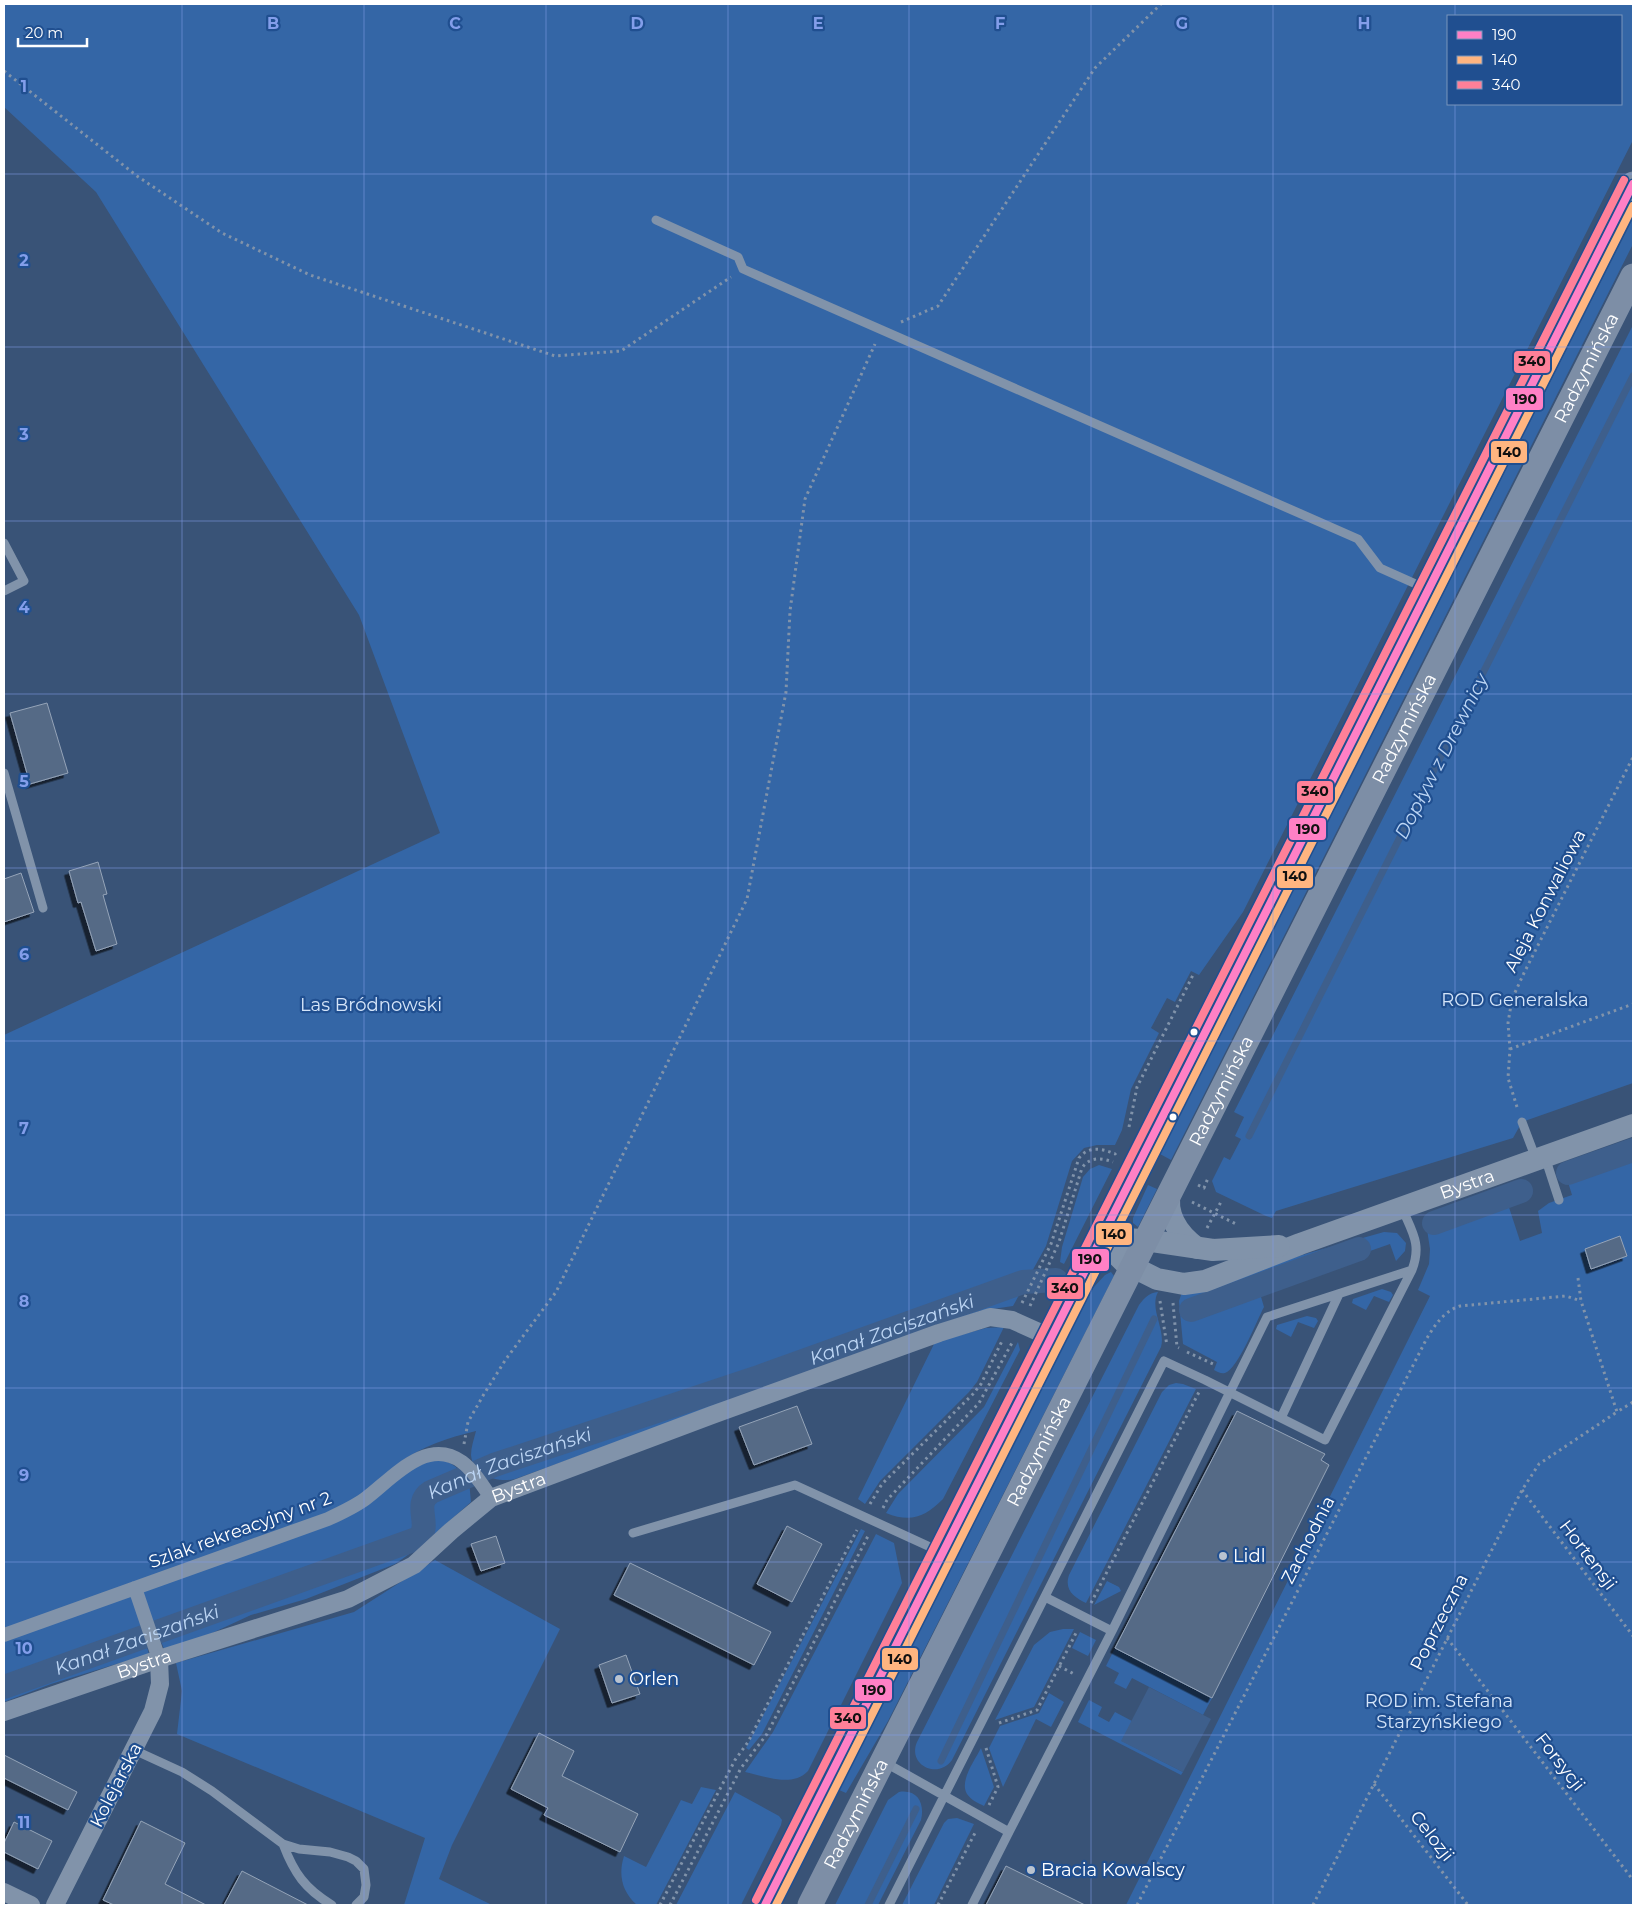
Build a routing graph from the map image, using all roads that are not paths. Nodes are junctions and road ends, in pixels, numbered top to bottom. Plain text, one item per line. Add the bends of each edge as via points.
1 (1633, 184) edge
2 (656, 220) dead end
3 (1633, 276) edge
4 (4, 543) edge
5 (1429, 590) junction
6 (4, 591) edge
7 (4, 773) edge
8 (43, 908) dead end
9 (1522, 1122) road end
10 (1633, 1124) edge
11 (1540, 1158) junction
12 (1180, 1196) junction
13 (1559, 1200) dead end
14 (1402, 1208) junction
15 (1103, 1237) junction
16 (1146, 1240) junction
17 (1201, 1240) junction
18 (1300, 1244) junction
19 (1132, 1267) junction
20 (1412, 1270) junction
21 (1339, 1294) junction
22 (1052, 1338) junction
23 (1231, 1393) junction
24 (1282, 1418) junction
25 (491, 1498) junction
26 (633, 1533) dead end
27 (943, 1553) junction
28 (135, 1588) junction
29 (1045, 1597) junction
30 (1112, 1631) junction
31 (4, 1634) edge
32 (157, 1652) junction
33 (4, 1712) edge
34 (134, 1750) junction
35 (884, 1761) junction
36 (944, 1797) junction
37 (1009, 1832) junction
38 (283, 1844) junction
39 (4, 1892) edge
40 (32, 1905) edge
41 (55, 1905) edge
42 (332, 1905) edge
43 (356, 1905) edge
44 (765, 1905) edge
45 (810, 1905) edge
46 (889, 1905) edge
47 (972, 1905) edge

1 - 5 main road
2 - 5 lane via 738,257 743,270 1358,539 1380,568
3 - 12 main road, Radzymińska
4 - 6 lane via 24,581
5 - 15 main road
7 - 8 lane
9 - 11 lane
10 - 11 street, Bystra
11 - 13 lane
11 - 14 street, Bystra
12 - 16 main road, Radzymińska
12 - 17 street via 1168,1205 1173,1221 1187,1240
14 - 18 street, Bystra
14 - 20 lane via 1417,1248
15 - 16 street, Bystra
15 - 19 street, Bystra
15 - 22 main road
16 - 17 street, Bystra
16 - 19 main road, Radzymińska
17 - 18 street, Bystra via 1232,1250
18 - 19 street, Bystra via 1195,1283 1163,1280
19 - 35 main road, Radzymińska
20 - 21 lane
20 - 24 lane via 1326,1440
21 - 23 lane via 1267,1318
21 - 24 lane
22 - 25 street, Bystra via 1017,1322 985,1318 703,1418
22 - 27 main road
23 - 24 lane
23 - 29 lane via 1164,1361
23 - 30 lane
25 - 28 street, Szlak rekreacyjny nr 2 via 468,1469 442,1455 422,1457 363,1500 328,1519
25 - 32 street, Bystra via 414,1565 348,1598
26 - 27 lane via 795,1485
27 - 44 main road
28 - 31 street, Szlak rekreacyjny nr 2
28 - 32 street
29 - 30 lane
29 - 36 lane
30 - 37 lane
32 - 33 street, Bystra
32 - 34 street, Kolejarska via 160,1684 153,1711
34 - 38 lane via 182,1772
34 - 41 street, Kolejarska
35 - 36 lane
35 - 45 main road, Radzymińska
36 - 37 lane
36 - 46 lane
37 - 47 lane
38 - 42 lane via 300,1880
38 - 43 lane via 330,1852 356,1861 364,1869 366,1885 364,1897
39 - 40 street

